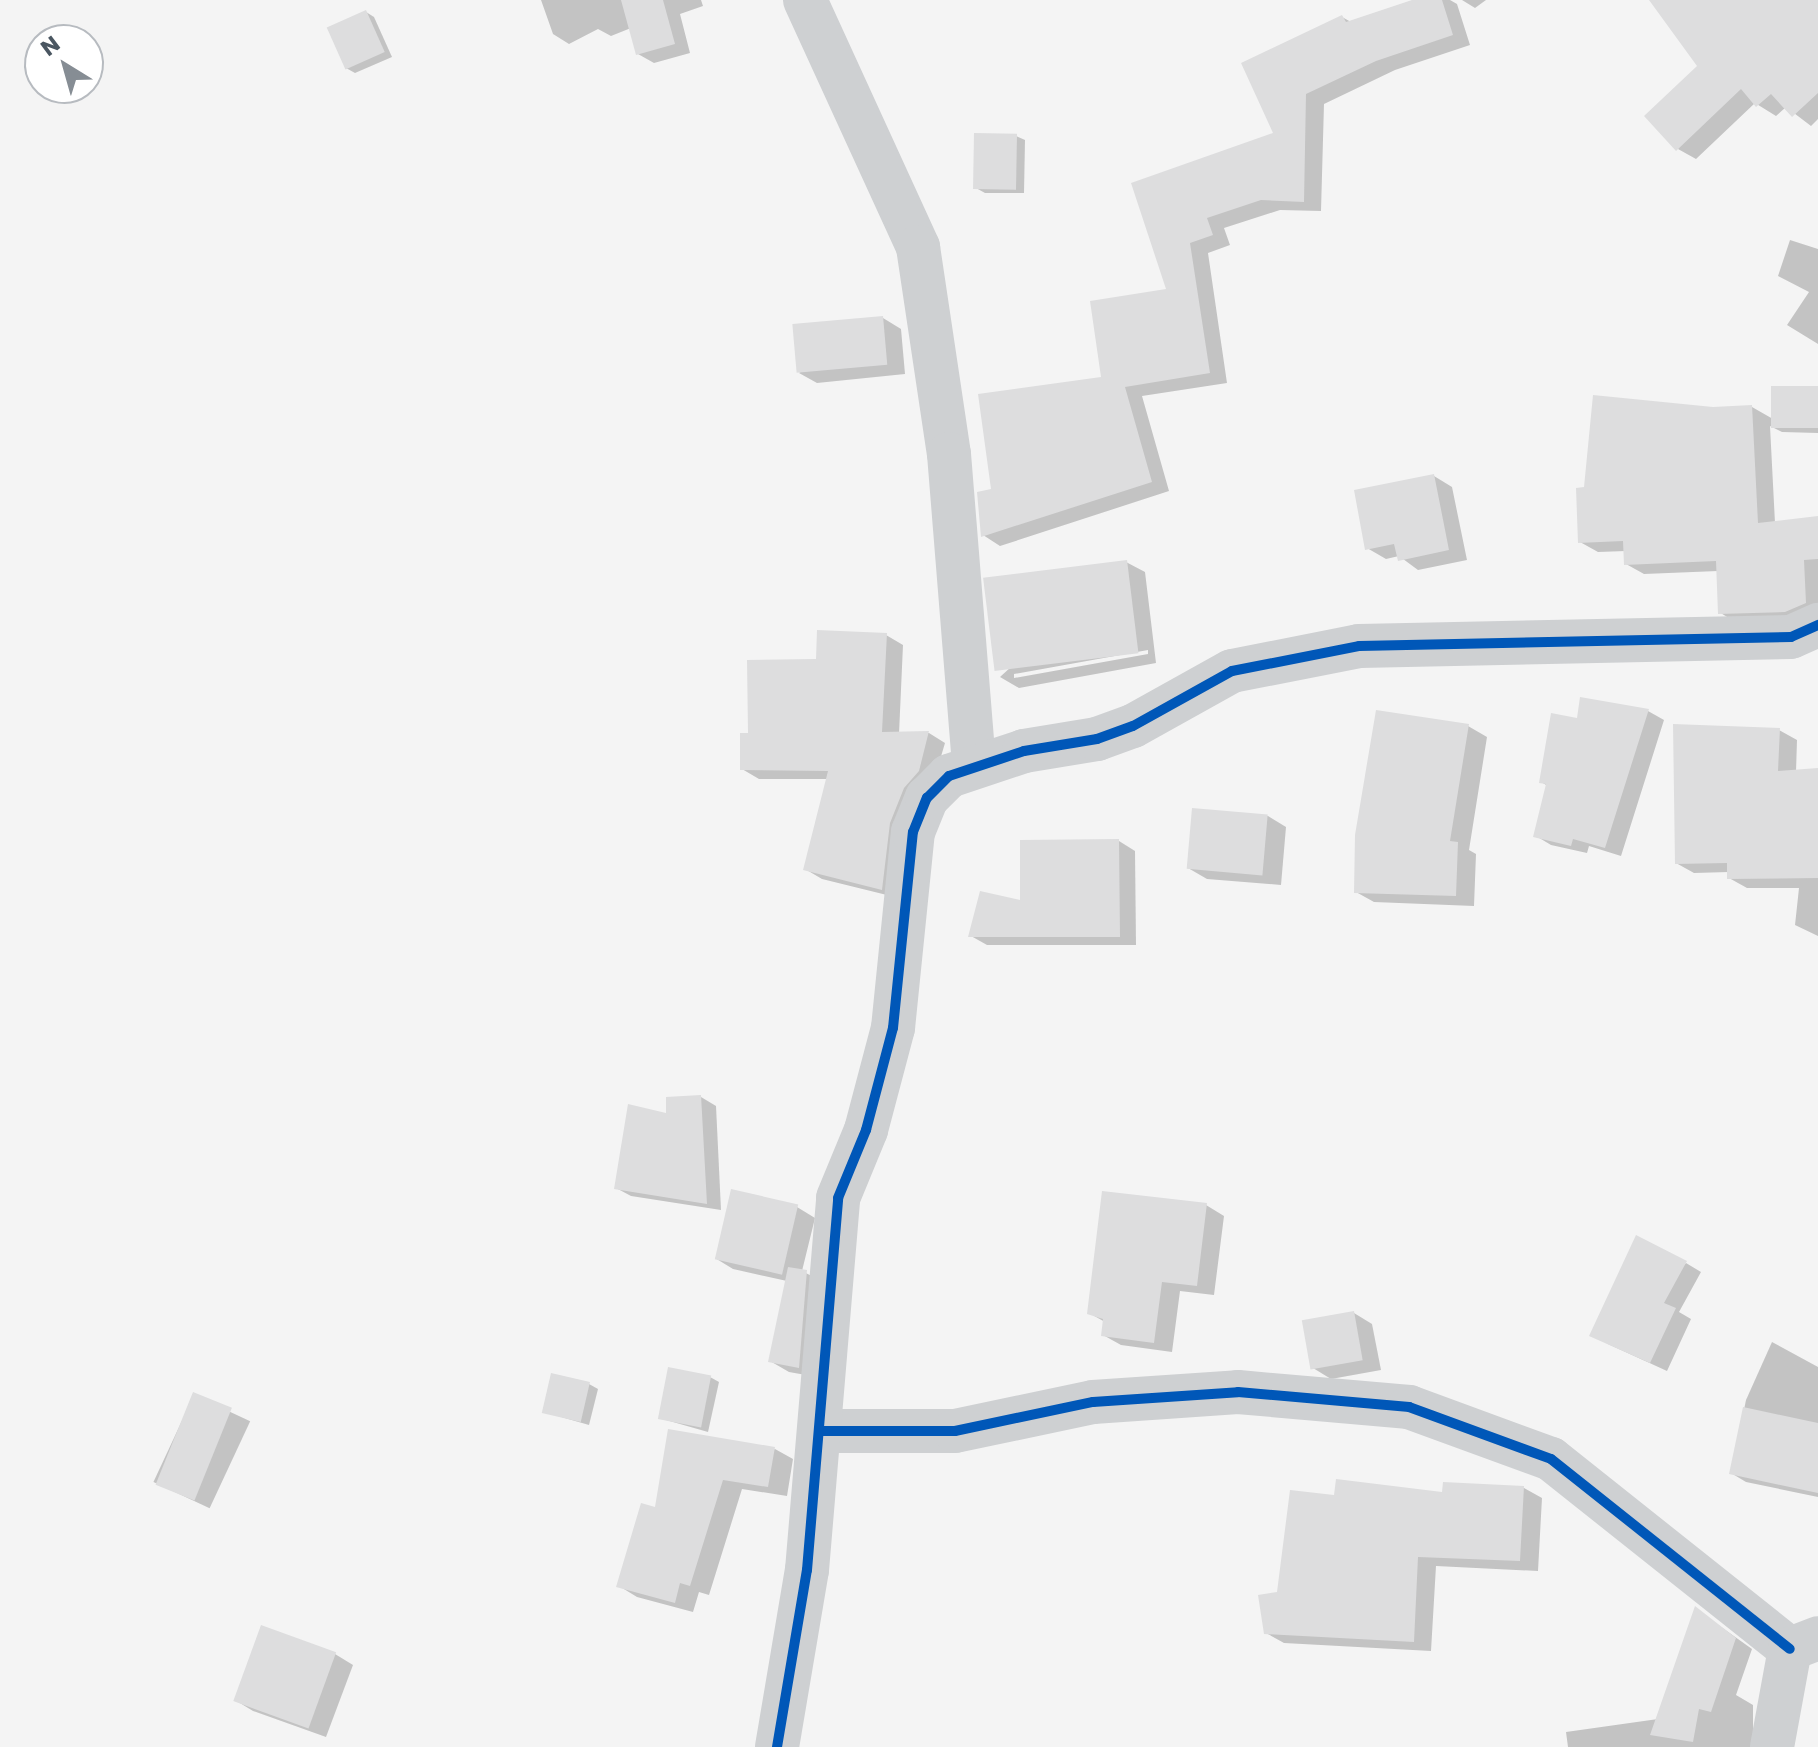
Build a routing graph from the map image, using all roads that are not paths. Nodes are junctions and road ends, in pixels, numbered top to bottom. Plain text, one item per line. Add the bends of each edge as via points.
1 (805, 0) edge
2 (1818, 625) edge
3 (974, 767) junction
4 (820, 1431) junction
5 (1804, 1644) edge
6 (777, 1747) edge
7 (1772, 1747) edge

1 - 3 street via 918,247 949,454
2 - 3 street via 1791,637 1359,646 1232,671 1133,726
3 - 4 street via 949,776 927,798 913,832 893,1028 866,1130 838,1198
4 - 5 street via 955,1431 1093,1402 1238,1392 1409,1407 1551,1459
4 - 6 street via 807,1570
5 - 7 street

